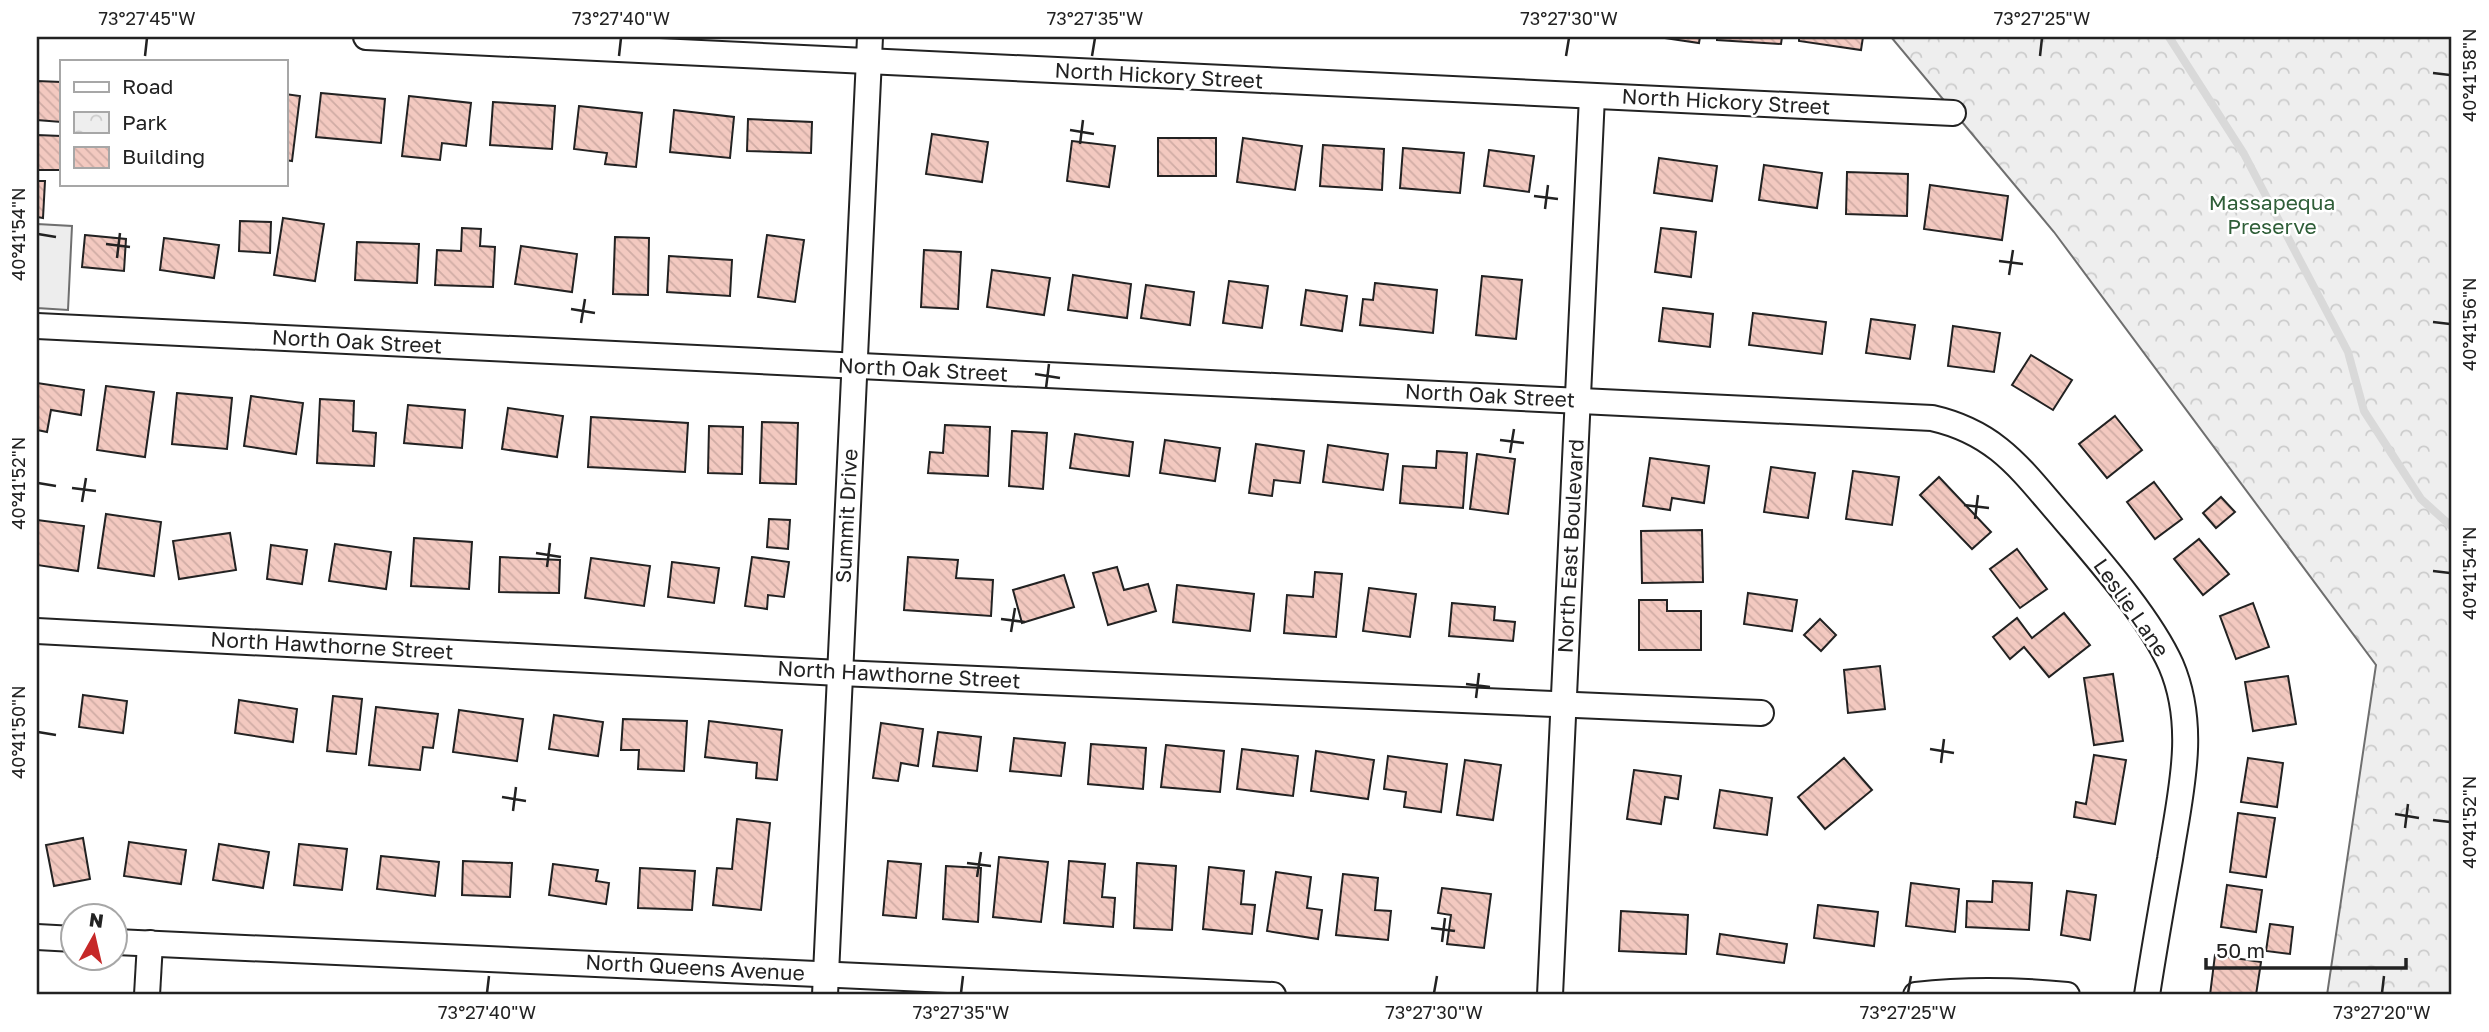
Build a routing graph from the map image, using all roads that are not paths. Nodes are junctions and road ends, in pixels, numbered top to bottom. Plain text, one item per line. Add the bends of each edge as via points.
1 (366, 37) edge
2 (870, 37) edge
3 (869, 62) junction
4 (1592, 96) junction
5 (1952, 113) dead end
6 (37, 326) edge
7 (854, 367) junction
8 (1578, 401) junction
9 (1975, 433) joint
10 (37, 631) edge
11 (840, 673) junction
12 (1563, 705) junction
13 (1761, 713) dead end
14 (37, 937) edge
15 (60, 938) edge
16 (130, 942) edge
17 (150, 943) junction
18 (825, 984) edge
19 (148, 995) edge
20 (1273, 995) edge
21 (1550, 995) edge
22 (1916, 995) edge
23 (2067, 995) edge
24 (2147, 995) edge

1 - 3 street, North Hickory Street
2 - 3 street, Summit Drive
3 - 4 street, North Hickory Street
3 - 7 street, Summit Drive
4 - 5 street, North Hickory Street
4 - 8 street, North East Boulevard
6 - 7 street, North Oak Street
7 - 8 street, North Oak Street
7 - 11 street, Summit Drive
8 - 9 street, North Oak Street via 1932,418
8 - 12 street, North East Boulevard
9 - 24 street, Leslie Lane via 2018,467 2144,620 2170,664 2185,709 2185,766
10 - 11 street, North Hawthorne Street
11 - 12 street, North Hawthorne Street
11 - 18 street, Summit Drive
12 - 13 street, North Hawthorne Street
12 - 21 street, North East Boulevard
14 - 15 street
16 - 17 street, North Queens Avenue
17 - 18 street, North Queens Avenue
17 - 19 street
18 - 20 street, North Queens Avenue
22 - 23 street via 2013,990

